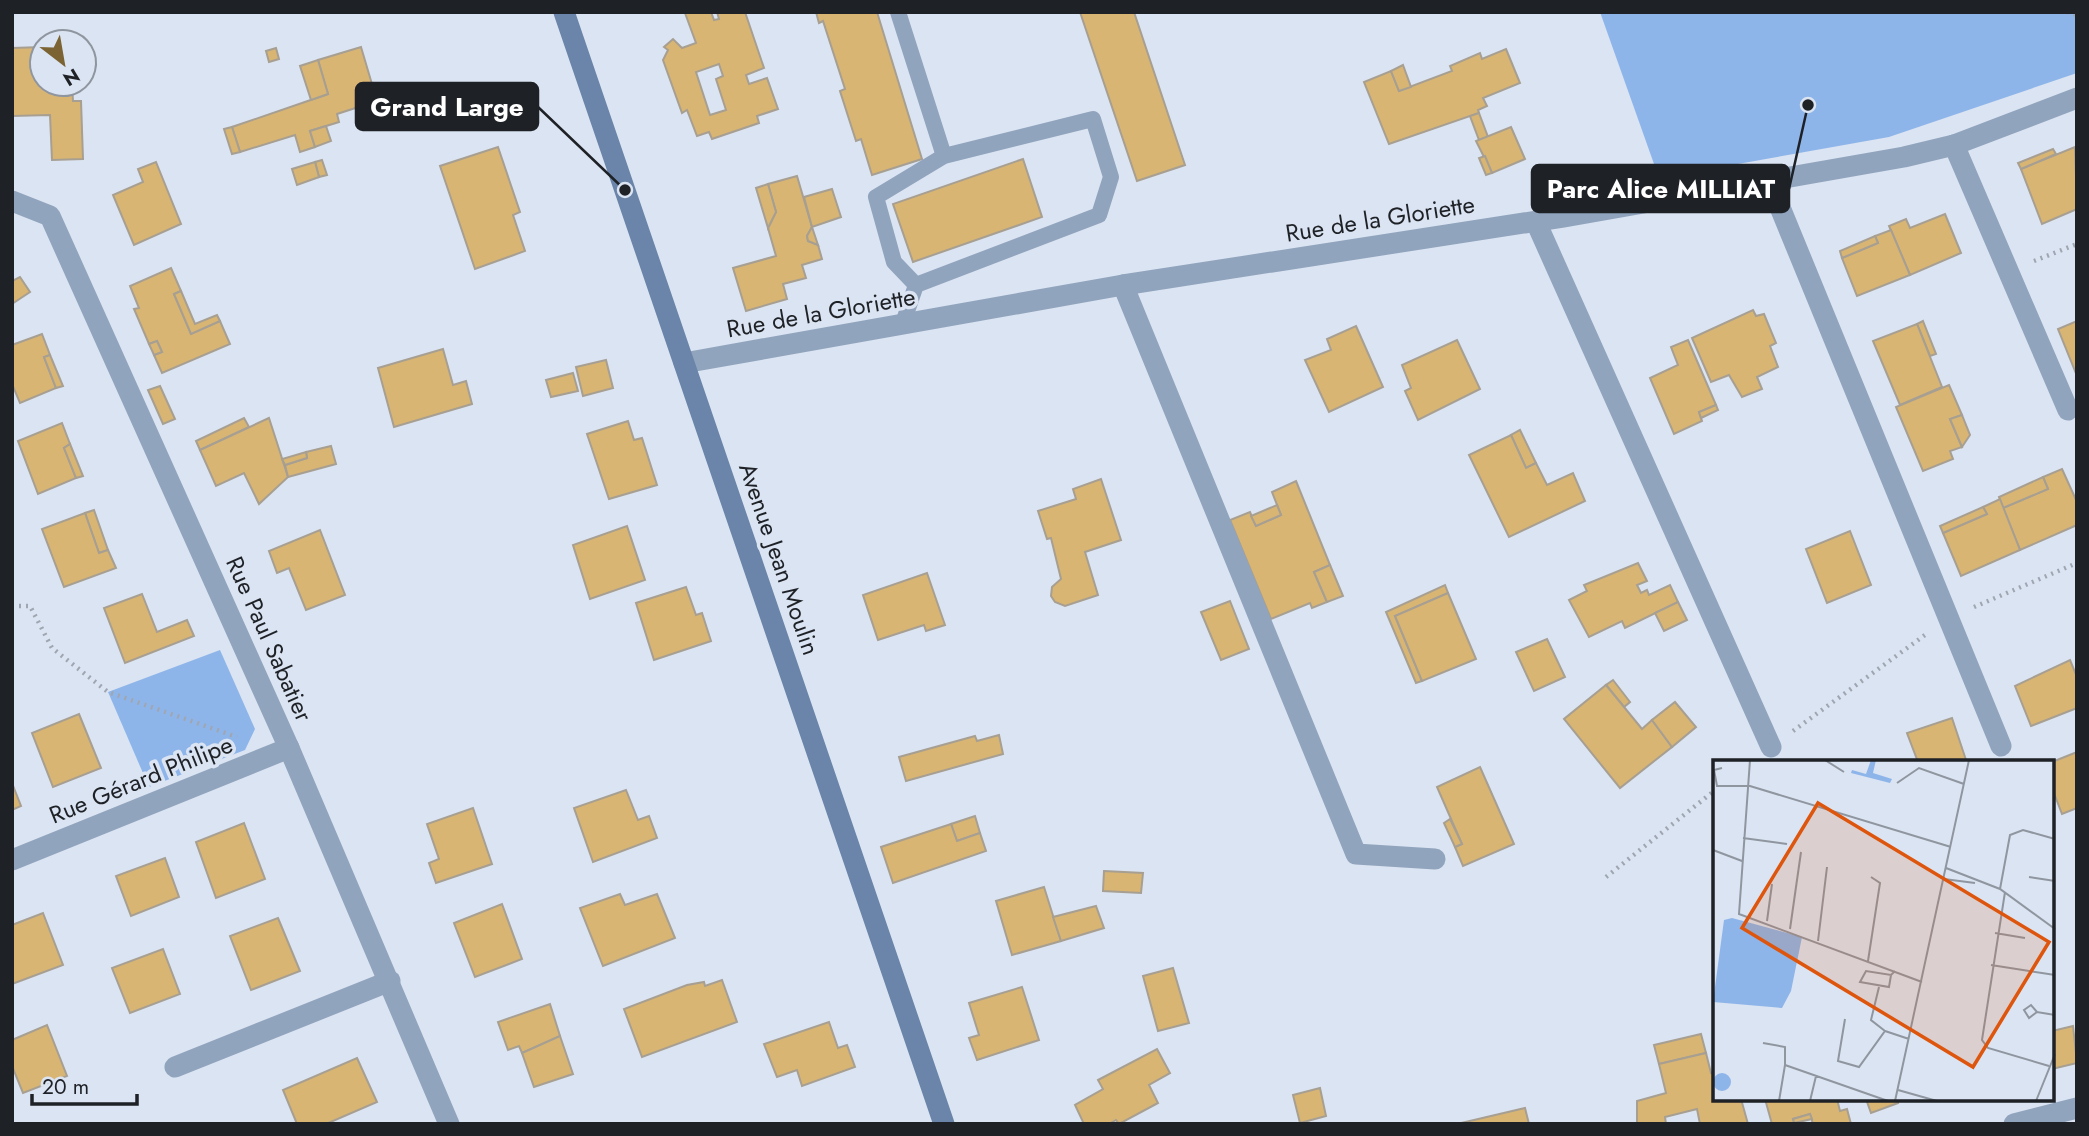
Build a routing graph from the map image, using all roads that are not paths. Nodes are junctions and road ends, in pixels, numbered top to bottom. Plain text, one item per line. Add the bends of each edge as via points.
1 (564, 12) edge
2 (898, 12) edge
3 (2077, 98) edge
4 (1954, 145) junction
5 (944, 156) junction
6 (1770, 183) junction
7 (12, 201) edge
8 (1536, 222) junction
9 (916, 285) junction
10 (1123, 285) junction
11 (902, 326) junction
12 (684, 363) junction
13 (2068, 411) dead end
14 (2001, 746) dead end
15 (1772, 747) road end
16 (289, 748) junction
17 (1436, 859) dead end
18 (12, 860) edge
19 (390, 981) junction
20 (175, 1067) dead end
21 (2077, 1108) edge
22 (449, 1124) edge
23 (944, 1124) edge
24 (2014, 1124) edge

1 - 12 main road, Avenue Jean Moulin
2 - 5 lane
3 - 4 street, Rue de la Gloriette
4 - 6 street, Rue de la Gloriette
4 - 13 street
5 - 9 lane via 876,197 894,262
5 - 9 lane via 1093,119 1111,177 1099,215
6 - 8 street, Rue de la Gloriette
6 - 14 street
7 - 16 street, Rue Paul Sabatier via 50,216
8 - 10 street, Rue de la Gloriette
8 - 15 street
9 - 11 lane
10 - 11 street, Rue de la Gloriette
10 - 17 street via 1356,854
11 - 12 street, Rue de la Gloriette
12 - 23 main road, Avenue Jean Moulin
16 - 18 street, Rue Gérard Philipe
16 - 19 street, Rue Paul Sabatier
19 - 20 street
19 - 22 street, Rue Paul Sabatier
21 - 24 street

